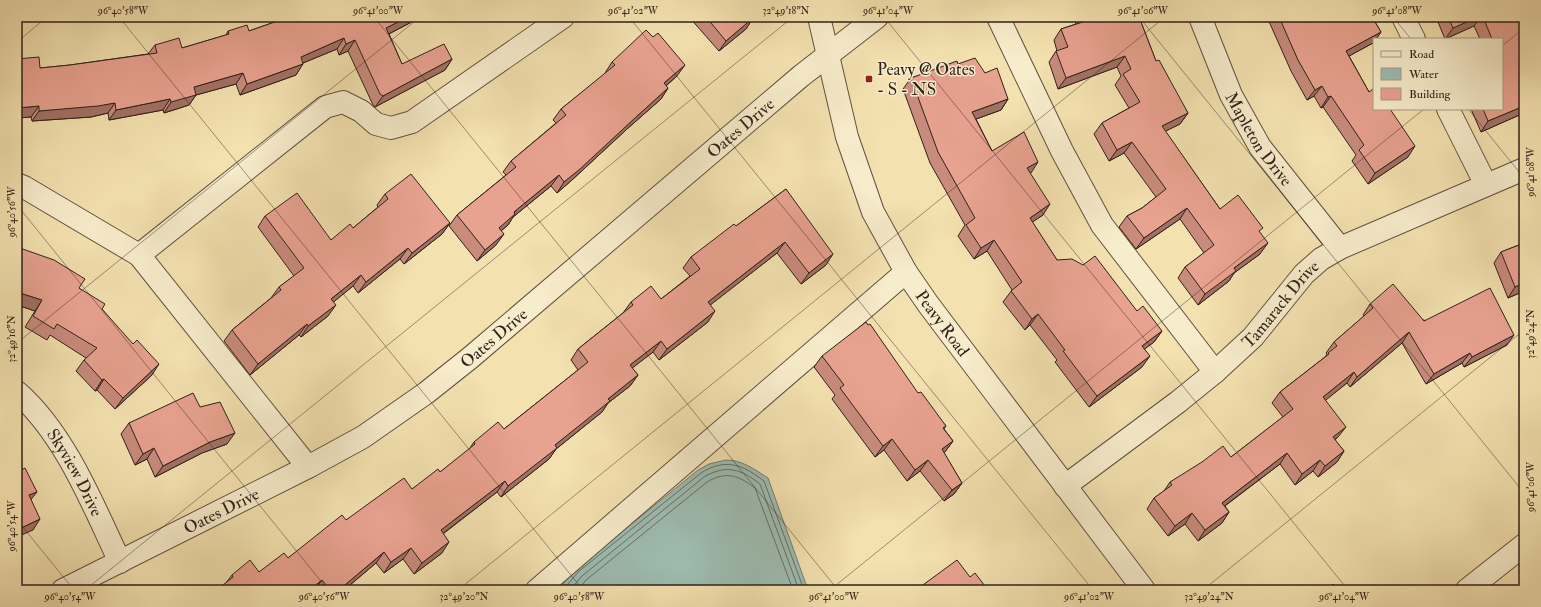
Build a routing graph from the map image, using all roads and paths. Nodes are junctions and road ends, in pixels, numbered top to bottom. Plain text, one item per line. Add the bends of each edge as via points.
1 (563, 17) edge
2 (820, 17) edge
3 (877, 17) edge
4 (998, 17) edge
5 (1200, 17) edge
6 (1403, 17) edge
7 (1414, 38) edge
8 (829, 54) junction
9 (1448, 110) edge
10 (1524, 169) edge
11 (17, 184) edge
12 (1486, 185) junction
13 (1340, 248) junction
14 (139, 255) junction
15 (906, 272) junction
16 (1215, 372) junction
17 (19, 396) edge
18 (308, 467) junction
19 (1065, 486) junction
20 (1524, 545) edge
21 (120, 562) junction
22 (63, 590) edge
23 (537, 590) edge
24 (1144, 590) edge
25 (1467, 590) edge

1 - 14 street via 412,122 391,128 376,124 361,111 343,102 325,107
2 - 8 street, Peavy Road
3 - 8 street, Oates Drive
4 - 16 street via 1062,151 1102,225
5 - 13 street, Mapleton Drive via 1231,95 1260,147
6 - 7 street
8 - 15 street, Peavy Road via 848,137 873,212
8 - 18 street, Oates Drive via 426,393 363,437
9 - 12 street
10 - 12 street, Tamarack Drive
11 - 14 street
12 - 13 street, Tamarack Drive
13 - 16 street, Tamarack Drive via 1321,259 1304,274 1253,337
14 - 18 street
15 - 19 street, Peavy Road
15 - 23 street
16 - 19 street, Tamarack Drive
17 - 21 street, Skyview Drive via 50,429 73,466
18 - 21 street, Oates Drive
19 - 24 street, Peavy Road
20 - 25 street
21 - 22 street, Oates Drive

